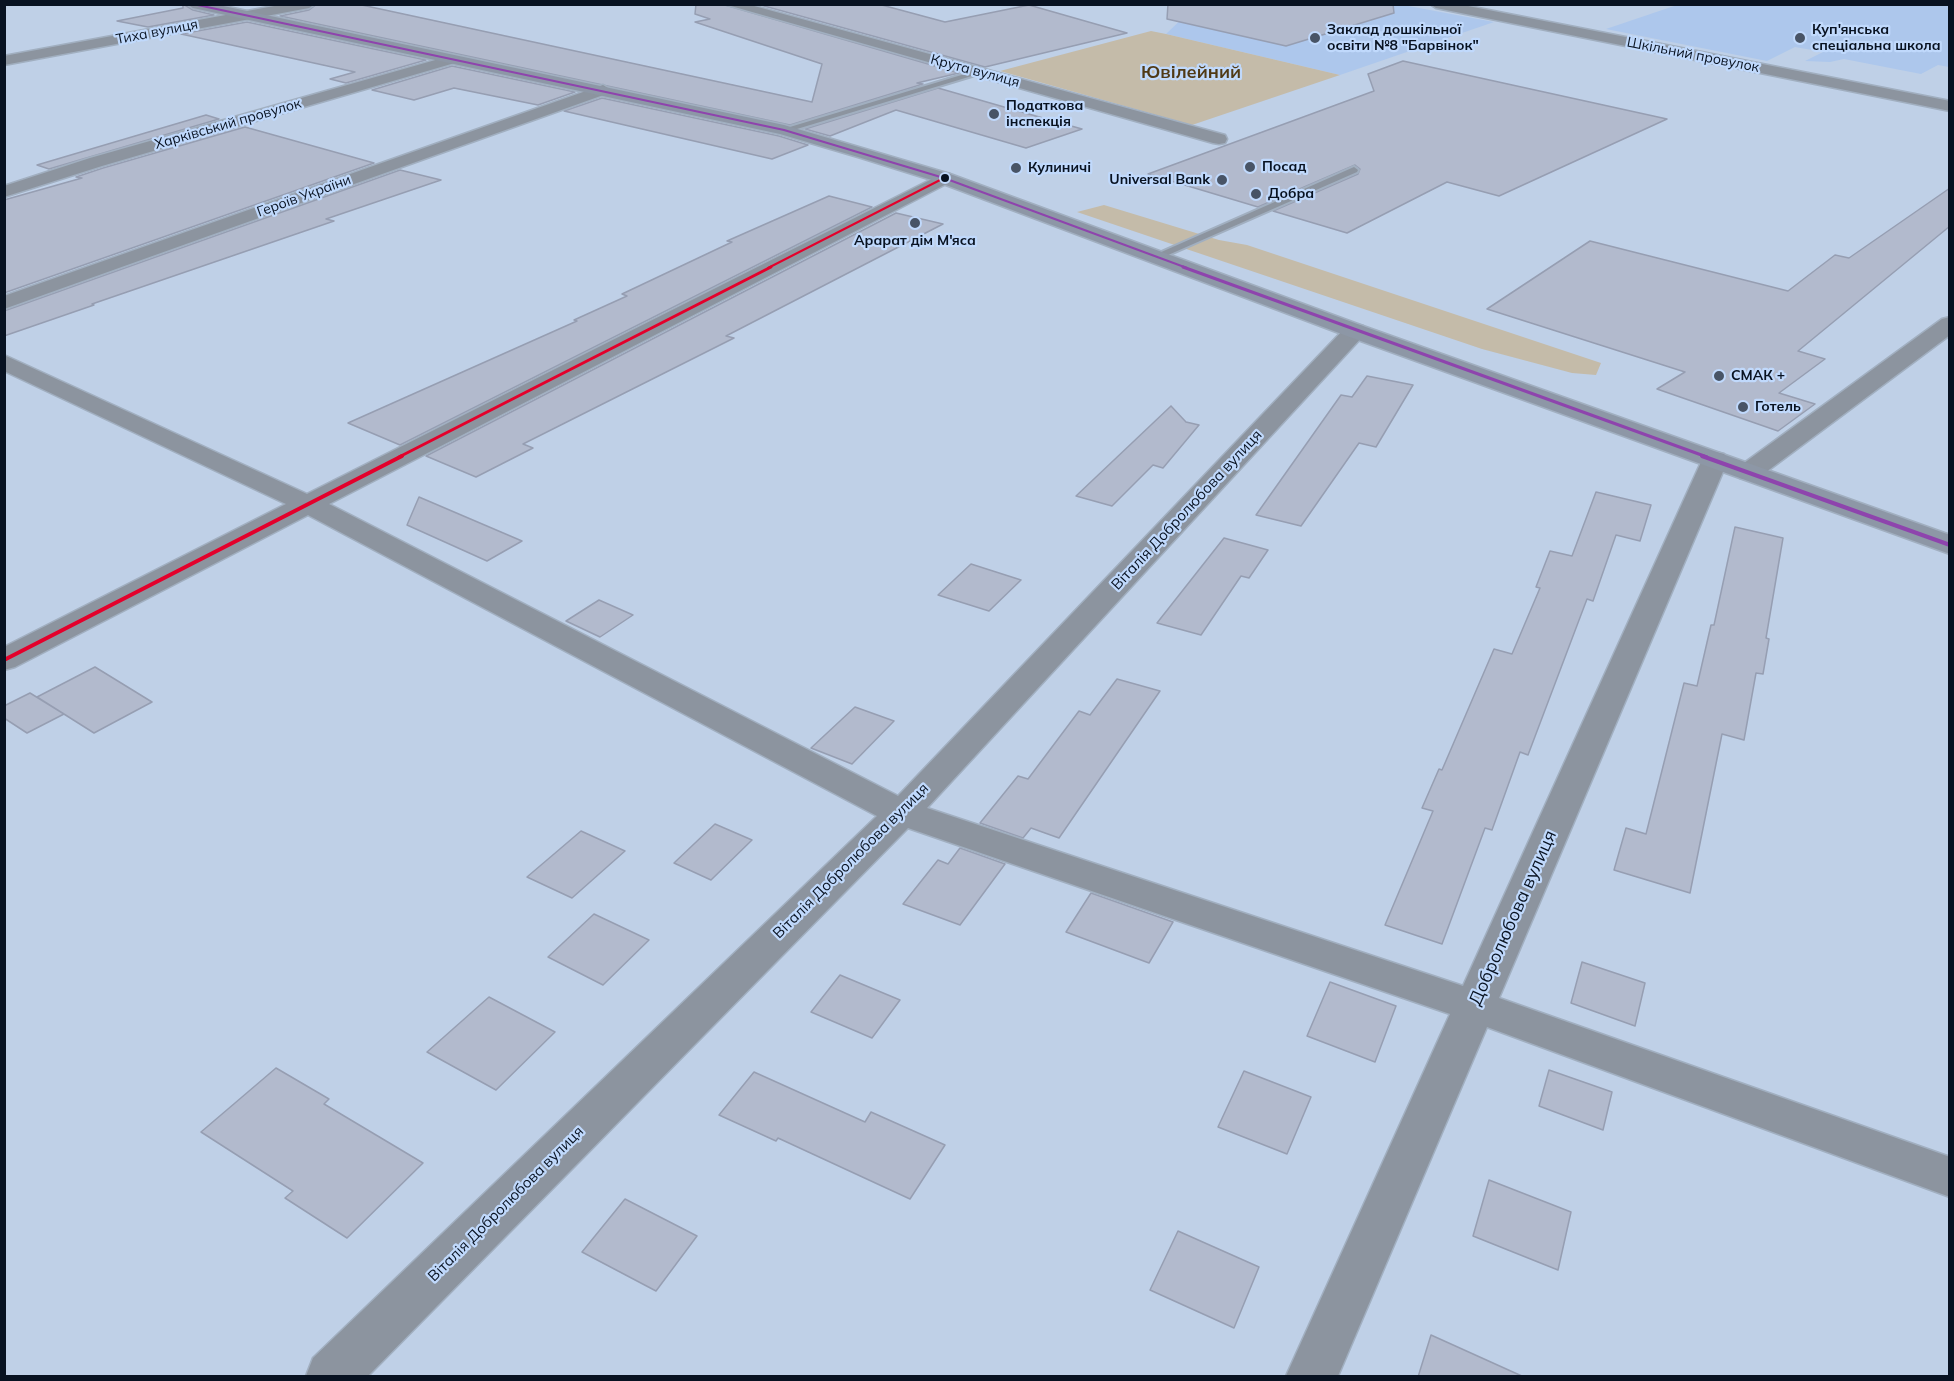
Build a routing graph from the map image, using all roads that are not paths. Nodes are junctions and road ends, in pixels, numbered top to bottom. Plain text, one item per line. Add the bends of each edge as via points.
1 (193, 4) edge
2 (309, 4) edge
3 (730, 4) edge
4 (1436, 4) edge
5 (246, 15) junction
6 (453, 59) junction
7 (4, 62) edge
8 (981, 72) junction
9 (603, 90) junction
10 (1950, 106) edge
11 (784, 130) junction
12 (1219, 140) dead end
13 (1354, 170) dead end
14 (945, 178) junction
15 (4, 192) edge
16 (1155, 257) junction
17 (4, 303) edge
18 (1950, 324) edge
19 (1355, 331) junction
20 (4, 362) edge
21 (1732, 466) junction
22 (307, 504) junction
23 (1950, 545) edge
24 (4, 660) edge
25 (902, 813) junction
26 (1475, 1006) junction
27 (1950, 1177) edge
28 (332, 1377) edge
29 (1311, 1377) edge

1 - 5 main road
2 - 5 street, Тиха вулиця
3 - 8 street, Крута вулиця
4 - 10 street, Шкільний провулок
5 - 6 main road
5 - 7 street, Тиха вулиця
6 - 9 main road
6 - 15 street, Харківський провулок
8 - 11 lane
8 - 12 street, Крута вулиця
9 - 11 main road
9 - 17 street, Героїв України
11 - 14 main road
13 - 16 lane
14 - 16 main road
14 - 22 street
16 - 19 main road
18 - 21 street
19 - 21 main road
19 - 25 street, Віталія Добролюбова вулиця
20 - 22 street
21 - 23 main road
21 - 26 street, Добролюбова вулиця
22 - 24 street
22 - 25 street
25 - 26 street
25 - 28 street, Віталія Добролюбова вулиця
26 - 27 street
26 - 29 street, Добролюбова вулиця

